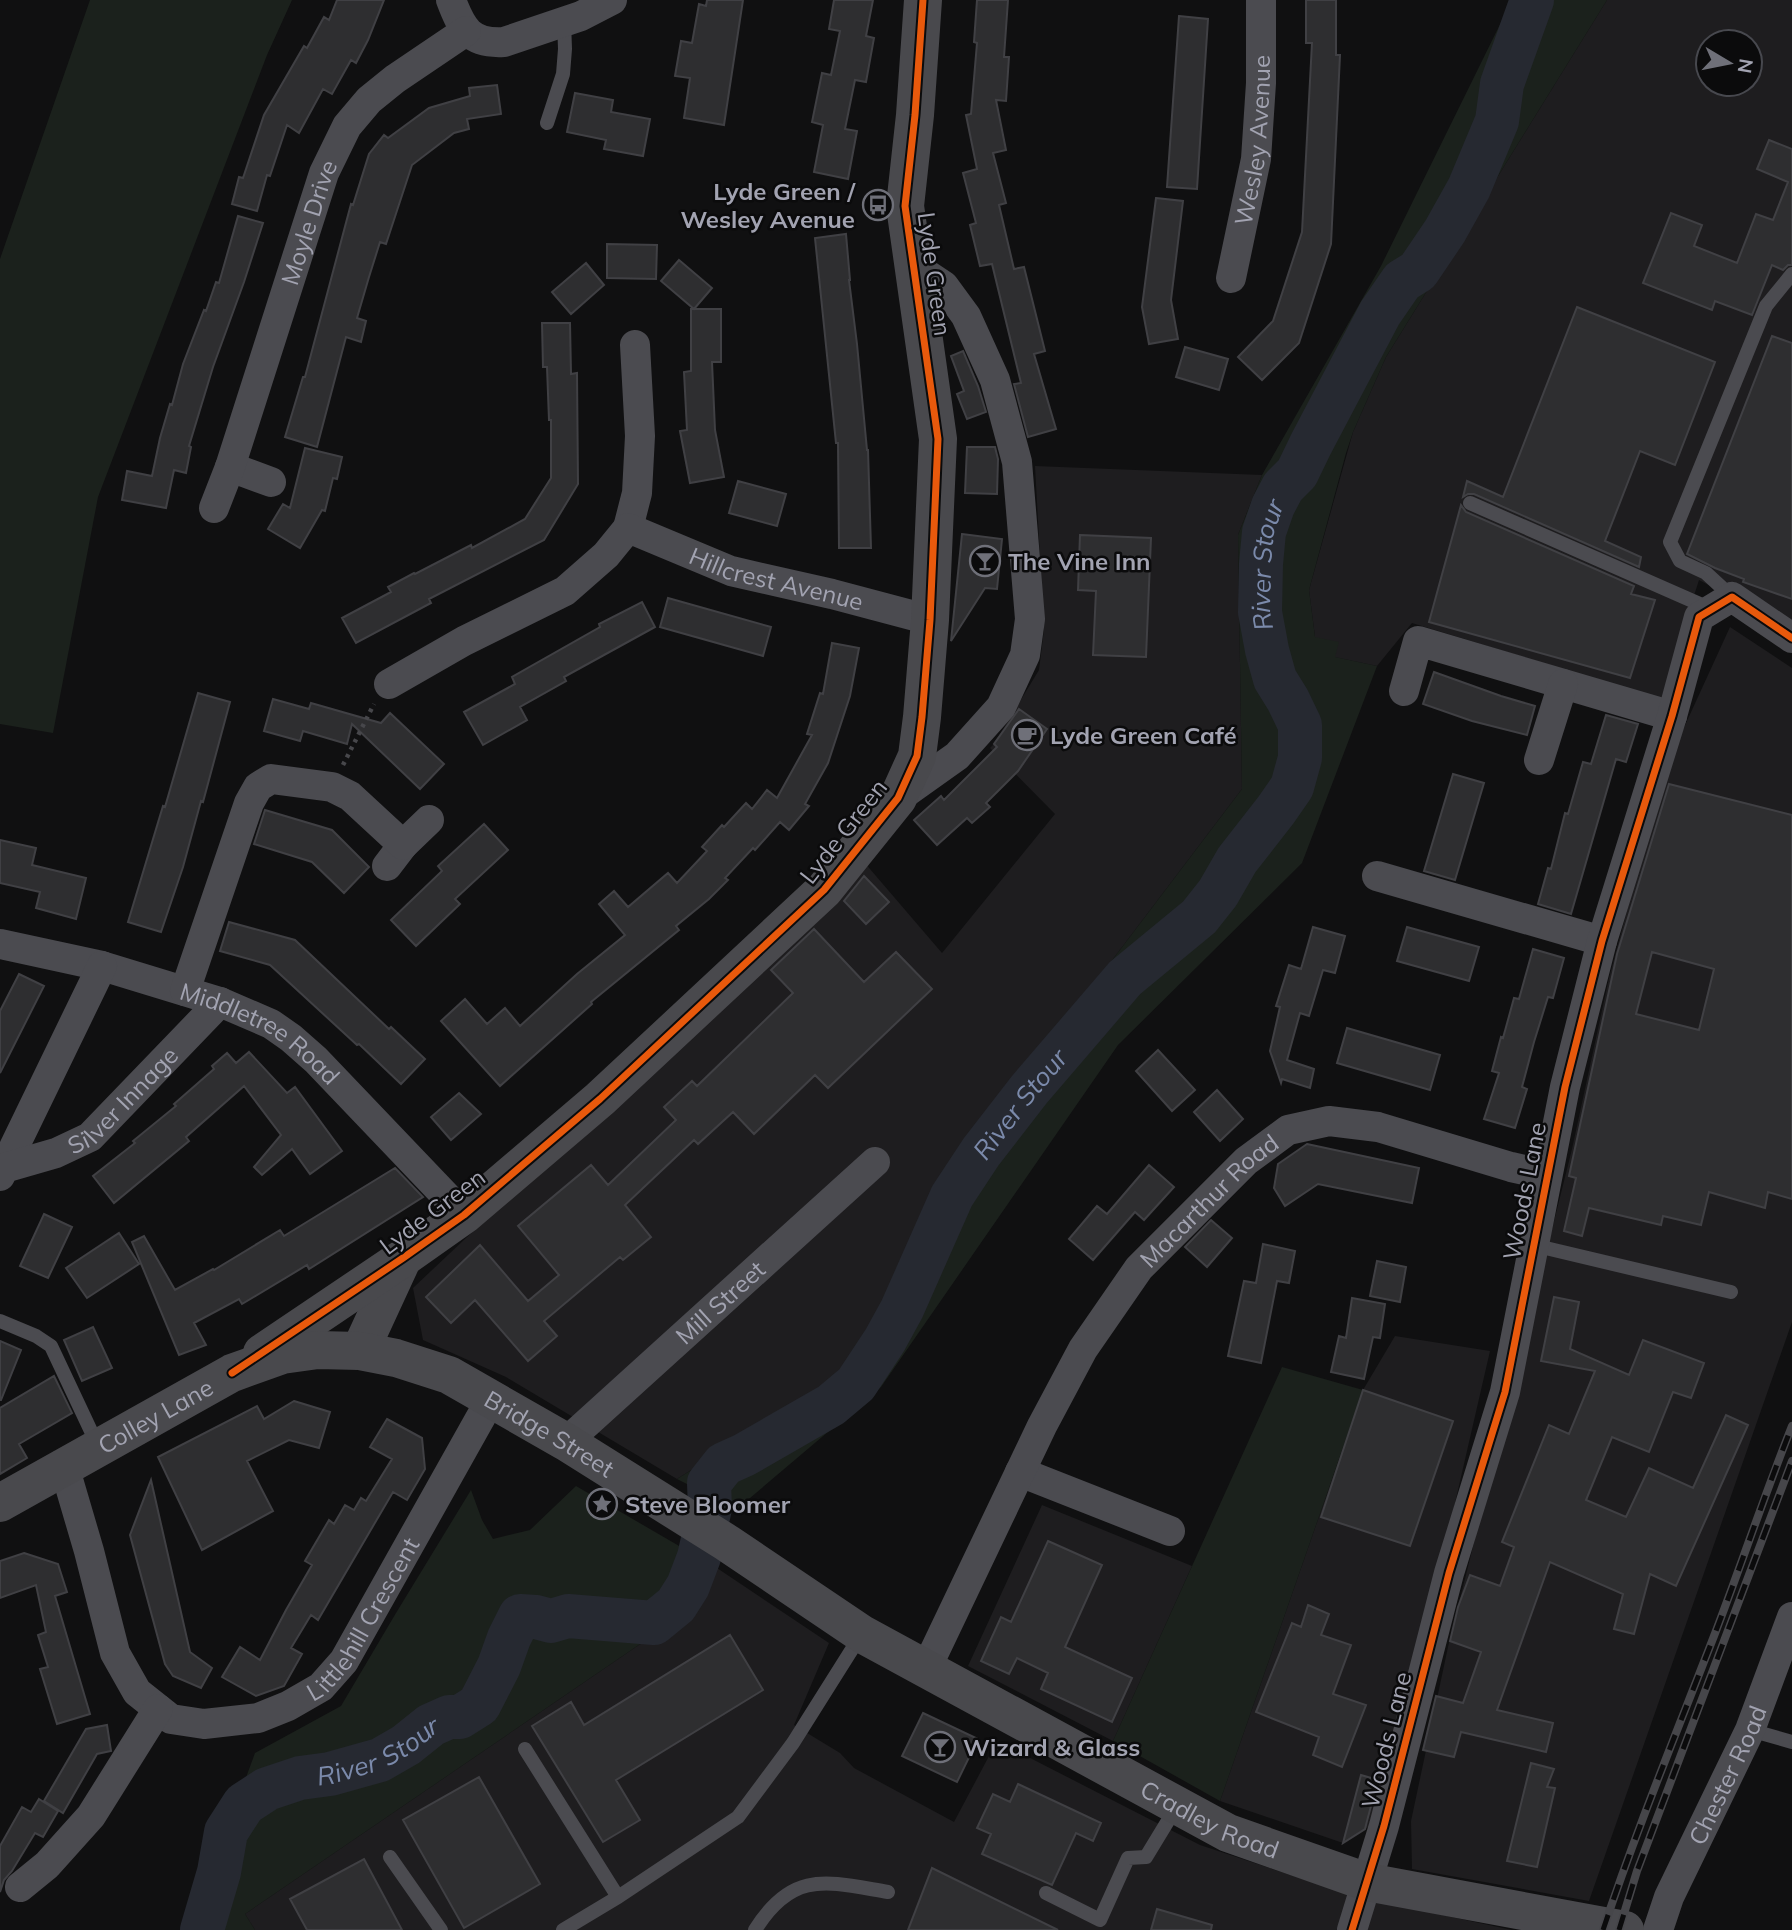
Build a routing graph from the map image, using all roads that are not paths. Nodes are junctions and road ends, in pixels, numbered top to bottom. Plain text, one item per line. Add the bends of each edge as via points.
1 (451, 0) edge
2 (612, 0) edge
3 (923, 0) edge
4 (1261, 0) edge
5 (564, 21) junction
6 (466, 31) junction
7 (547, 123) dead end
8 (914, 265) junction
9 (1792, 274) edge
10 (1231, 278) dead end
11 (635, 345) dead end
12 (230, 467) junction
13 (271, 482) dead end
14 (1470, 503) dead end
15 (214, 508) dead end
16 (628, 528) junction
17 (1722, 604) junction
18 (930, 620) junction
19 (1792, 638) edge
20 (389, 684) road end
21 (1563, 684) junction
22 (1404, 691) dead end
23 (1672, 716) junction
24 (1539, 760) dead end
25 (898, 798) junction
26 (429, 820) dead end
27 (1377, 876) dead end
28 (1602, 941) junction
29 (0, 944) edge
30 (102, 966) junction
31 (186, 991) junction
32 (220, 1002) junction
33 (875, 1162) dead end
34 (2, 1172) edge
35 (1547, 1175) junction
36 (464, 1215) junction
37 (1533, 1245) junction
38 (403, 1258) junction
39 (1731, 1292) dead end
40 (0, 1321) edge
41 (360, 1351) junction
42 (232, 1373) junction
43 (491, 1399) junction
44 (566, 1442) junction
45 (99, 1447) junction
46 (64, 1466) junction
47 (1020, 1472) junction
48 (0, 1503) edge
49 (1170, 1531) dead end
50 (727, 1542) joint
51 (1792, 1617) edge
52 (862, 1633) junction
53 (926, 1667) junction
54 (158, 1709) junction
55 (1750, 1730) junction
56 (1792, 1742) edge
57 (525, 1749) dead end
58 (1177, 1805) junction
59 (390, 1857) dead end
60 (1367, 1882) junction
61 (20, 1888) dead end
62 (888, 1892) dead end
63 (1046, 1893) dead end
64 (618, 1897) junction
65 (441, 1930) edge
66 (563, 1930) edge
67 (755, 1930) edge
68 (1352, 1930) edge
69 (1625, 1930) edge
70 (1658, 1930) edge

1 - 6 street
2 - 5 street
3 - 8 main road, Lyde Green via 905,206
4 - 10 street, Wesley Avenue via 1256,159
5 - 6 street via 504,42 481,40
5 - 7 lane via 563,74
6 - 12 street, Moyle Drive via 395,79 347,126 324,173
8 - 18 main road, Lyde Green via 938,439
8 - 25 street via 944,286 966,316 995,380 1017,462 1030,619 1025,655 1001,707 957,756
9 - 17 lane via 1766,306 1670,542 1680,561 1706,573
11 - 16 street via 640,436 637,493
12 - 13 street
12 - 15 street, Moyle Drive
14 - 17 lane
16 - 18 street, Hillcrest Avenue via 731,571
16 - 20 street via 606,555 565,590
17 - 19 street
17 - 23 street, Woods Lane via 1699,617
18 - 25 main road, Lyde Green via 917,756
21 - 22 street via 1418,641
21 - 23 street
21 - 24 street
23 - 28 street, Woods Lane
25 - 36 main road, Lyde Green via 824,890 600,1100
26 - 31 street via 395,855 351,796 332,788 271,779 258,787
27 - 28 street
28 - 35 street, Woods Lane
29 - 30 street, Middletree Road
30 - 31 street, Middletree Road
30 - 34 street, Silver Innage
31 - 32 street, Middletree Road
32 - 34 street, Silver Innage via 89,1137
32 - 36 street, Middletree Road via 291,1038
33 - 44 street, Mill Street
35 - 37 street, Woods Lane
35 - 47 street, Macarthur Road via 1378,1127 1329,1121 1288,1130 1246,1161 1139,1268 1083,1349
36 - 38 main road, Lyde Green
37 - 39 lane
37 - 60 street, Woods Lane via 1505,1392 1449,1573
38 - 41 main road, Lyde Green
38 - 42 main road, Lyde Green
40 - 45 lane via 51,1346
41 - 42 main road, Colley Lane via 299,1352
41 - 43 main road, Bridge Street via 449,1375
42 - 45 main road, Colley Lane
43 - 44 main road, Bridge Street
43 - 54 street, Littlehill Crescent via 344,1661 321,1687 258,1717 204,1724 170,1720
44 - 50 main road, Bridge Street
45 - 46 main road, Colley Lane
46 - 48 main road, Colley Lane
46 - 54 street, Littlehill Crescent via 115,1653 137,1692
47 - 49 street
47 - 53 street, Macarthur Road
50 - 52 main road, Cradley Road
51 - 55 street, Chester Road
52 - 53 main road, Cradley Road
52 - 64 lane via 793,1743 738,1817
53 - 58 main road, Cradley Road
54 - 61 street via 91,1816
55 - 56 lane
55 - 70 street, Chester Road via 1669,1897
57 - 64 lane
58 - 60 main road, Cradley Road via 1228,1833
58 - 63 lane via 1146,1857 1128,1858 1100,1920
59 - 65 lane
60 - 68 street, Woods Lane
60 - 69 main road, Cradley Road
62 - 67 lane via 827,1882 807,1885 769,1909
64 - 66 lane

